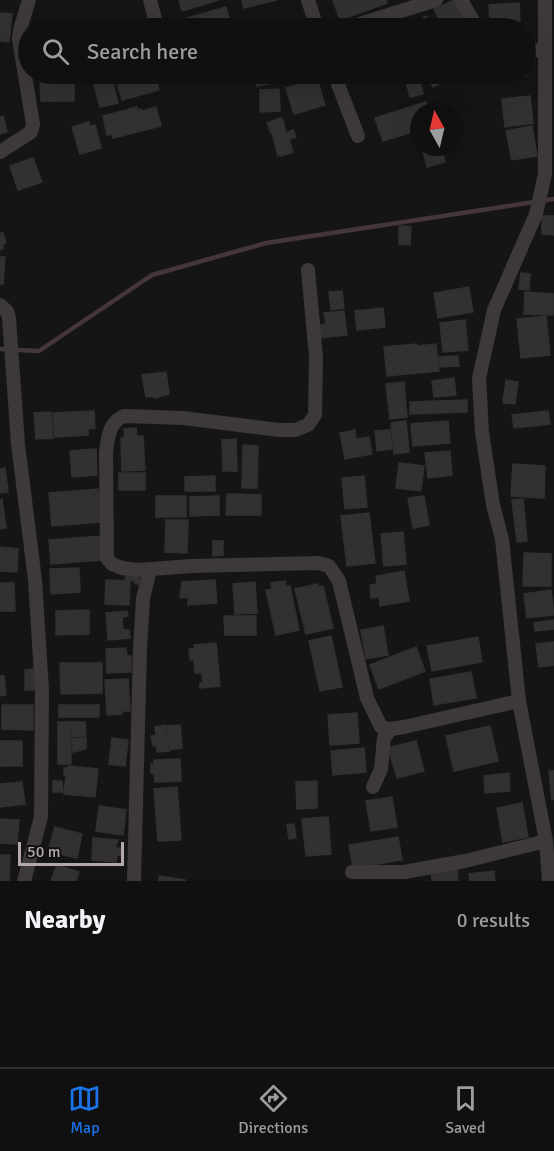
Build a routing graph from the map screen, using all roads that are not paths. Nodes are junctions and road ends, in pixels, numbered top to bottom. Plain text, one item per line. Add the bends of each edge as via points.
1 (29, 0) edge
2 (150, 0) edge
3 (308, 0) edge
4 (436, 0) edge
5 (461, 0) edge
6 (545, 0) edge
7 (24, 18) edge
8 (155, 18) edge
9 (314, 18) edge
10 (379, 18) edge
11 (471, 18) edge
12 (536, 50) edge
13 (544, 50) junction
14 (26, 84) edge
15 (338, 84) edge
16 (358, 136) dead end
17 (0, 152) edge
18 (308, 270) dead end
19 (0, 305) edge
20 (150, 569) junction
21 (519, 701) junction
22 (391, 729) junction
23 (373, 787) dead end
24 (546, 841) junction
25 (352, 872) dead end
26 (24, 881) edge
27 (134, 881) edge
28 (549, 881) edge

1 - 7 street
2 - 8 street
3 - 9 street
4 - 10 street
5 - 11 street
6 - 13 street
12 - 13 street
13 - 21 street via 543,183 536,213 494,310 479,378 482,432 502,539
14 - 17 street via 31,132
15 - 16 street
18 - 20 street via 316,357 315,416 308,425 279,430 183,418 124,416 117,419 108,435 107,558 122,568
19 - 26 street via 9,318 42,690 41,817
20 - 22 street via 319,563 329,566 339,581 367,698 381,727
20 - 27 street via 143,599 140,649
21 - 22 street
21 - 24 street
22 - 23 street via 384,738 381,769
24 - 25 street via 404,872
24 - 28 street

